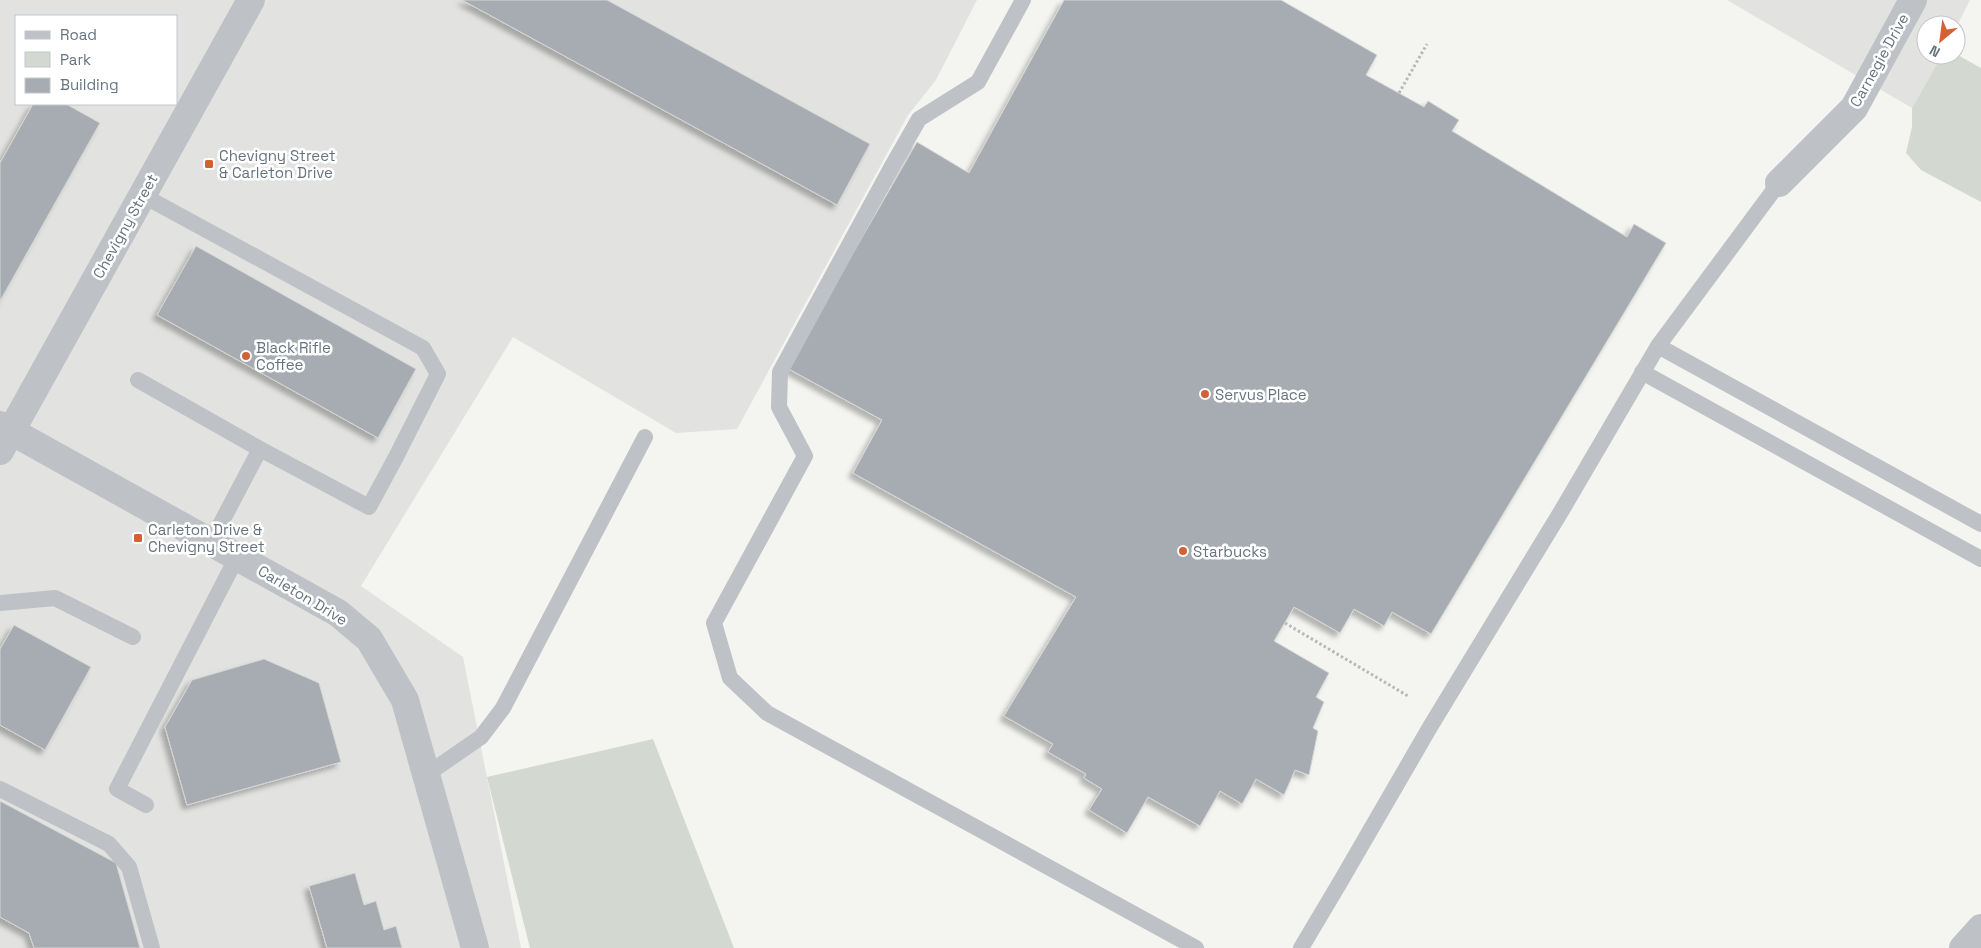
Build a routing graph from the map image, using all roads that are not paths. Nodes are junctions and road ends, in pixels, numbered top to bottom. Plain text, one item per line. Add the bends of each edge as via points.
1 (250, 0) edge
2 (1023, 0) edge
3 (1913, 0) edge
4 (1779, 182) joint
5 (142, 195) junction
6 (1658, 346) junction
7 (1642, 372) junction
8 (138, 380) dead end
9 (4, 436) edge
10 (645, 437) dead end
11 (260, 449) junction
12 (1981, 524) edge
13 (211, 542) junction
14 (237, 556) junction
15 (1981, 559) edge
16 (0, 603) edge
17 (133, 637) dead end
18 (426, 775) junction
19 (0, 789) edge
20 (146, 805) dead end
21 (1981, 928) edge
22 (152, 948) edge
23 (475, 948) edge
24 (1196, 948) edge
25 (1301, 948) edge
26 (1963, 948) edge

1 - 5 street, Chevigny Street
2 - 24 lane via 978,82 919,119 780,372 779,407 805,456 714,623 730,678 767,713
3 - 4 street, Carnegie Drive via 1854,108
4 - 6 lane
5 - 9 street, Chevigny Street
5 - 11 lane via 423,348 438,374 369,507
6 - 7 lane
6 - 12 lane
7 - 15 lane
7 - 25 lane
8 - 11 lane
9 - 13 street, Carleton Drive
10 - 18 lane via 503,708 481,737
11 - 13 lane
13 - 14 street, Carleton Drive
14 - 18 street, Carleton Drive via 338,613 369,639 405,700
14 - 20 lane via 117,790
16 - 17 lane via 54,598
18 - 23 street, Carleton Drive
19 - 22 lane via 109,844 129,867
21 - 26 street

